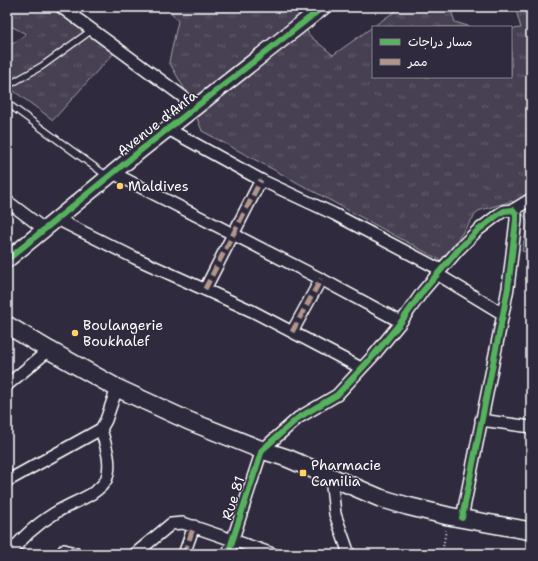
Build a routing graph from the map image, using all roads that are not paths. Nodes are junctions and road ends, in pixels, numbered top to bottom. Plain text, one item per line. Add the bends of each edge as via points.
1 (61, 7) edge
2 (323, 7) edge
3 (92, 30) junction
4 (7, 86) edge
5 (7, 103) edge
6 (197, 107) junction
7 (168, 129) junction
8 (111, 175) junction
9 (261, 180) junction
10 (531, 199) edge
11 (7, 200) edge
12 (513, 210) junction
13 (57, 219) junction
14 (44, 229) junction
15 (233, 234) junction
16 (7, 260) edge
17 (439, 272) junction
18 (321, 279) junction
19 (204, 289) junction
20 (503, 314) junction
21 (401, 322) junction
22 (7, 325) edge
23 (292, 332) junction
24 (49, 350) junction
25 (361, 368) junction
26 (7, 384) edge
27 (117, 388) junction
28 (481, 420) junction
29 (531, 427) edge
30 (101, 428) junction
31 (262, 450) junction
32 (331, 477) junction
33 (7, 480) edge
34 (455, 517) junction
35 (194, 526) junction
36 (531, 531) edge
37 (232, 540) junction
38 (64, 550) dead end
39 (10, 554) edge
40 (78, 554) edge
41 (135, 554) edge
42 (184, 554) edge
43 (228, 554) edge
44 (273, 554) edge
45 (349, 554) edge

1 - 3 street
2 - 6 street, Avenue d'Anfa
3 - 4 lane via 42,66
3 - 6 street
5 - 8 lane
6 - 7 street, Avenue d'Anfa
7 - 8 street, Avenue d'Anfa
7 - 9 street
8 - 13 street, Avenue d'Anfa
8 - 15 street
9 - 15 street
9 - 17 street via 334,214
10 - 12 street
11 - 14 street
12 - 17 street via 504,211 476,231
12 - 20 street via 516,220
13 - 14 street, Avenue d'Anfa
13 - 19 street
14 - 16 street, Avenue d'Anfa
15 - 18 street
15 - 19 street
17 - 20 street
17 - 21 street
18 - 21 street
18 - 23 street
19 - 23 street
20 - 28 street
21 - 25 street
22 - 24 main road
23 - 25 street
24 - 26 street
24 - 27 main road
25 - 31 street via 337,395 298,418
27 - 30 street
27 - 31 main road via 189,421
28 - 29 street
28 - 34 street
30 - 33 street
30 - 39 street via 108,465 106,479 101,486 42,522
31 - 32 main road
31 - 37 street, Rue 81
32 - 34 main road via 380,498
32 - 45 street via 335,514
34 - 36 main road
35 - 37 street
35 - 41 street via 183,522 171,524
35 - 42 street
37 - 43 street, Rue 81
37 - 44 street
38 - 40 street

